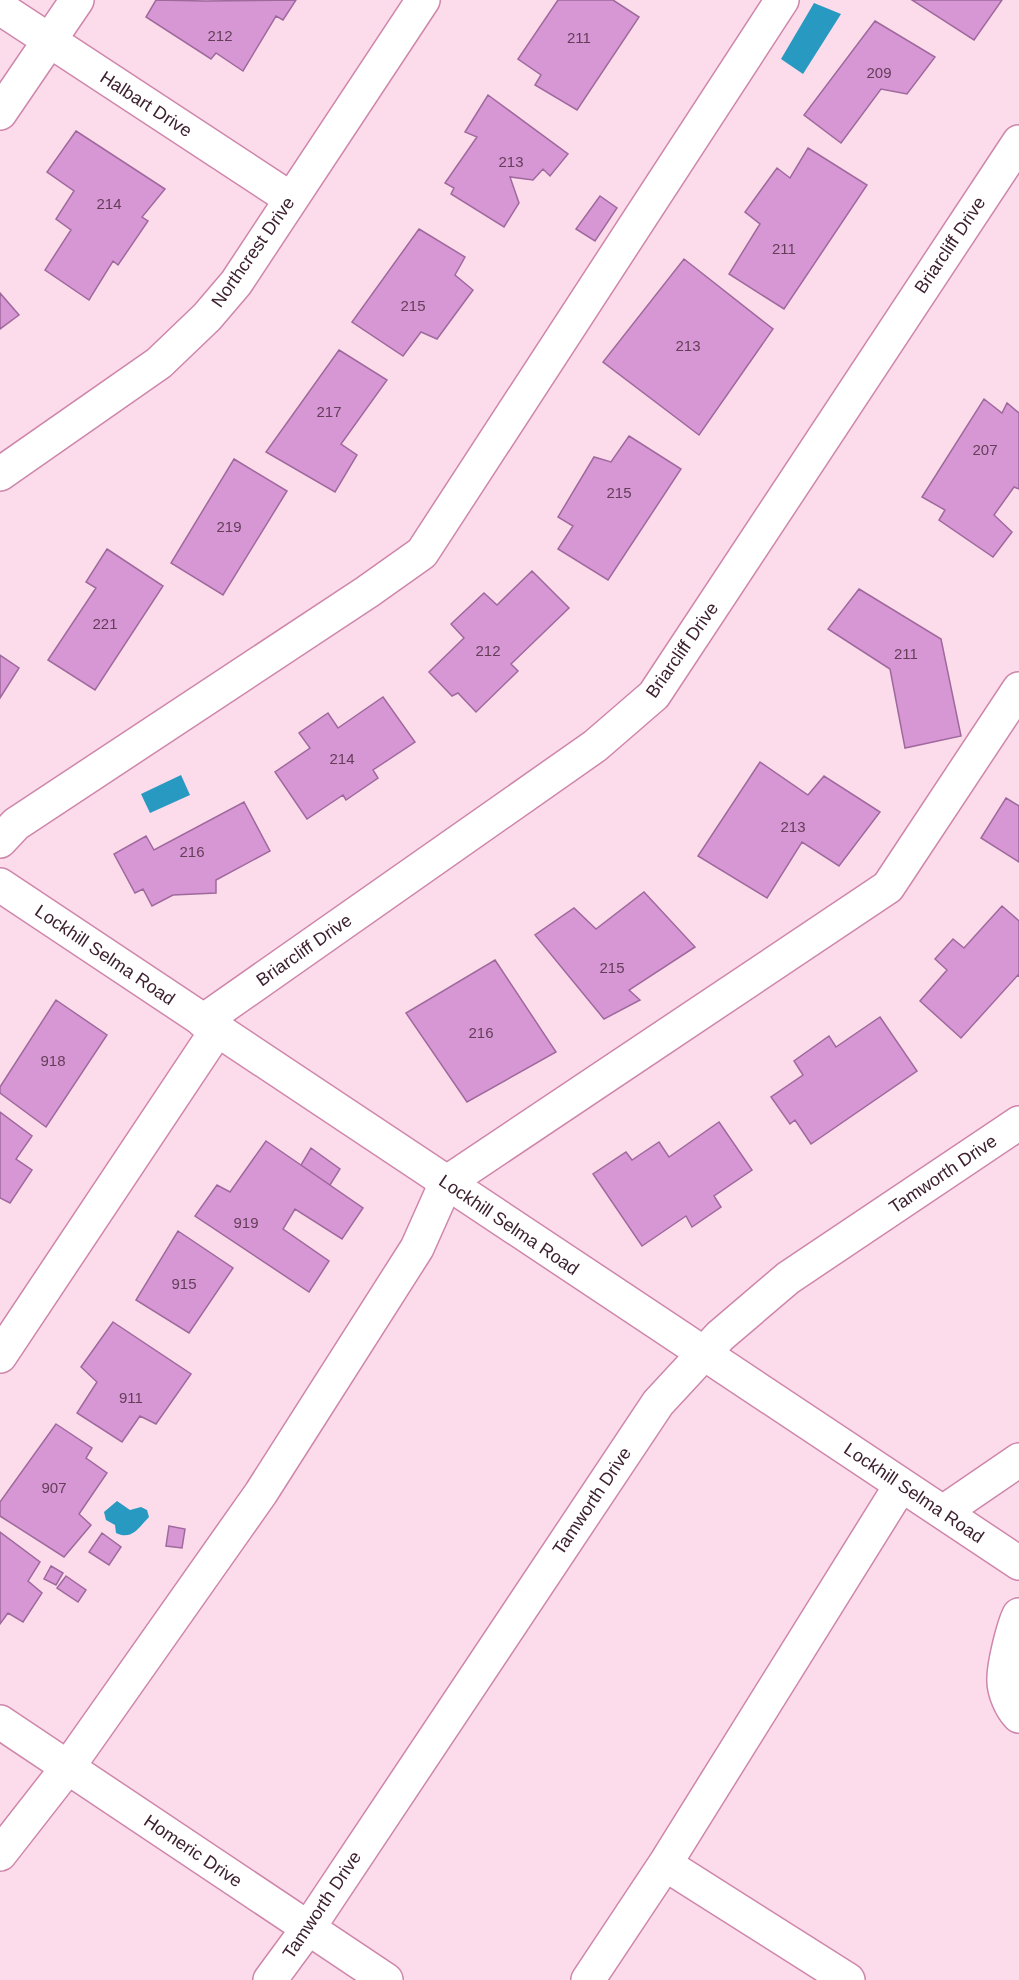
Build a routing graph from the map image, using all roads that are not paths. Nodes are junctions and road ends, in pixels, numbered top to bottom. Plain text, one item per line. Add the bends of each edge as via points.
1 (77, 0) edge
2 (423, 0) edge
3 (782, 0) edge
4 (0, 8) edge
5 (49, 40) junction
6 (0, 113) edge
7 (1019, 142) edge
8 (291, 199) junction
9 (0, 474) edge
10 (1019, 689) edge
11 (0, 842) edge
12 (2, 891) edge
13 (210, 1025) junction
14 (1019, 1123) edge
15 (446, 1183) junction
16 (704, 1354) junction
17 (0, 1356) edge
18 (1019, 1460) edge
19 (901, 1485) junction
20 (943, 1512) junction
21 (1019, 1563) edge
22 (1019, 1615) edge
23 (1019, 1716) edge
24 (0, 1722) edge
25 (68, 1767) junction
26 (0, 1854) edge
27 (665, 1864) junction
28 (309, 1928) junction
29 (270, 1980) edge
30 (387, 1980) edge
31 (588, 1980) edge
32 (848, 1980) edge

1 - 5 street
2 - 8 street, Northcrest Drive
3 - 11 street via 422,553 16,824
4 - 5 street, Halbart Drive
5 - 6 street
5 - 8 street, Halbart Drive
7 - 13 street, Briarcliff Drive via 654,695 596,746
8 - 9 street, Northcrest Drive via 236,282 207,317 159,363
10 - 15 street via 888,887
12 - 13 street, Lockhill Selma Road
13 - 15 street, Lockhill Selma Road
13 - 17 street, Briarcliff Drive
14 - 16 street, Tamworth Drive via 788,1278
15 - 16 street, Lockhill Selma Road
15 - 25 street via 417,1248 261,1493
16 - 19 street, Lockhill Selma Road
16 - 28 street, Tamworth Drive via 658,1403
18 - 20 street
19 - 20 street, Lockhill Selma Road
19 - 27 street
20 - 21 street, Lockhill Selma Road
22 - 23 street via 1013,1626 1004,1681 1012,1709
24 - 25 street, Homeric Drive
25 - 26 street
25 - 28 street, Homeric Drive
27 - 31 street
27 - 32 street
28 - 29 street, Tamworth Drive
28 - 30 street, Homeric Drive

